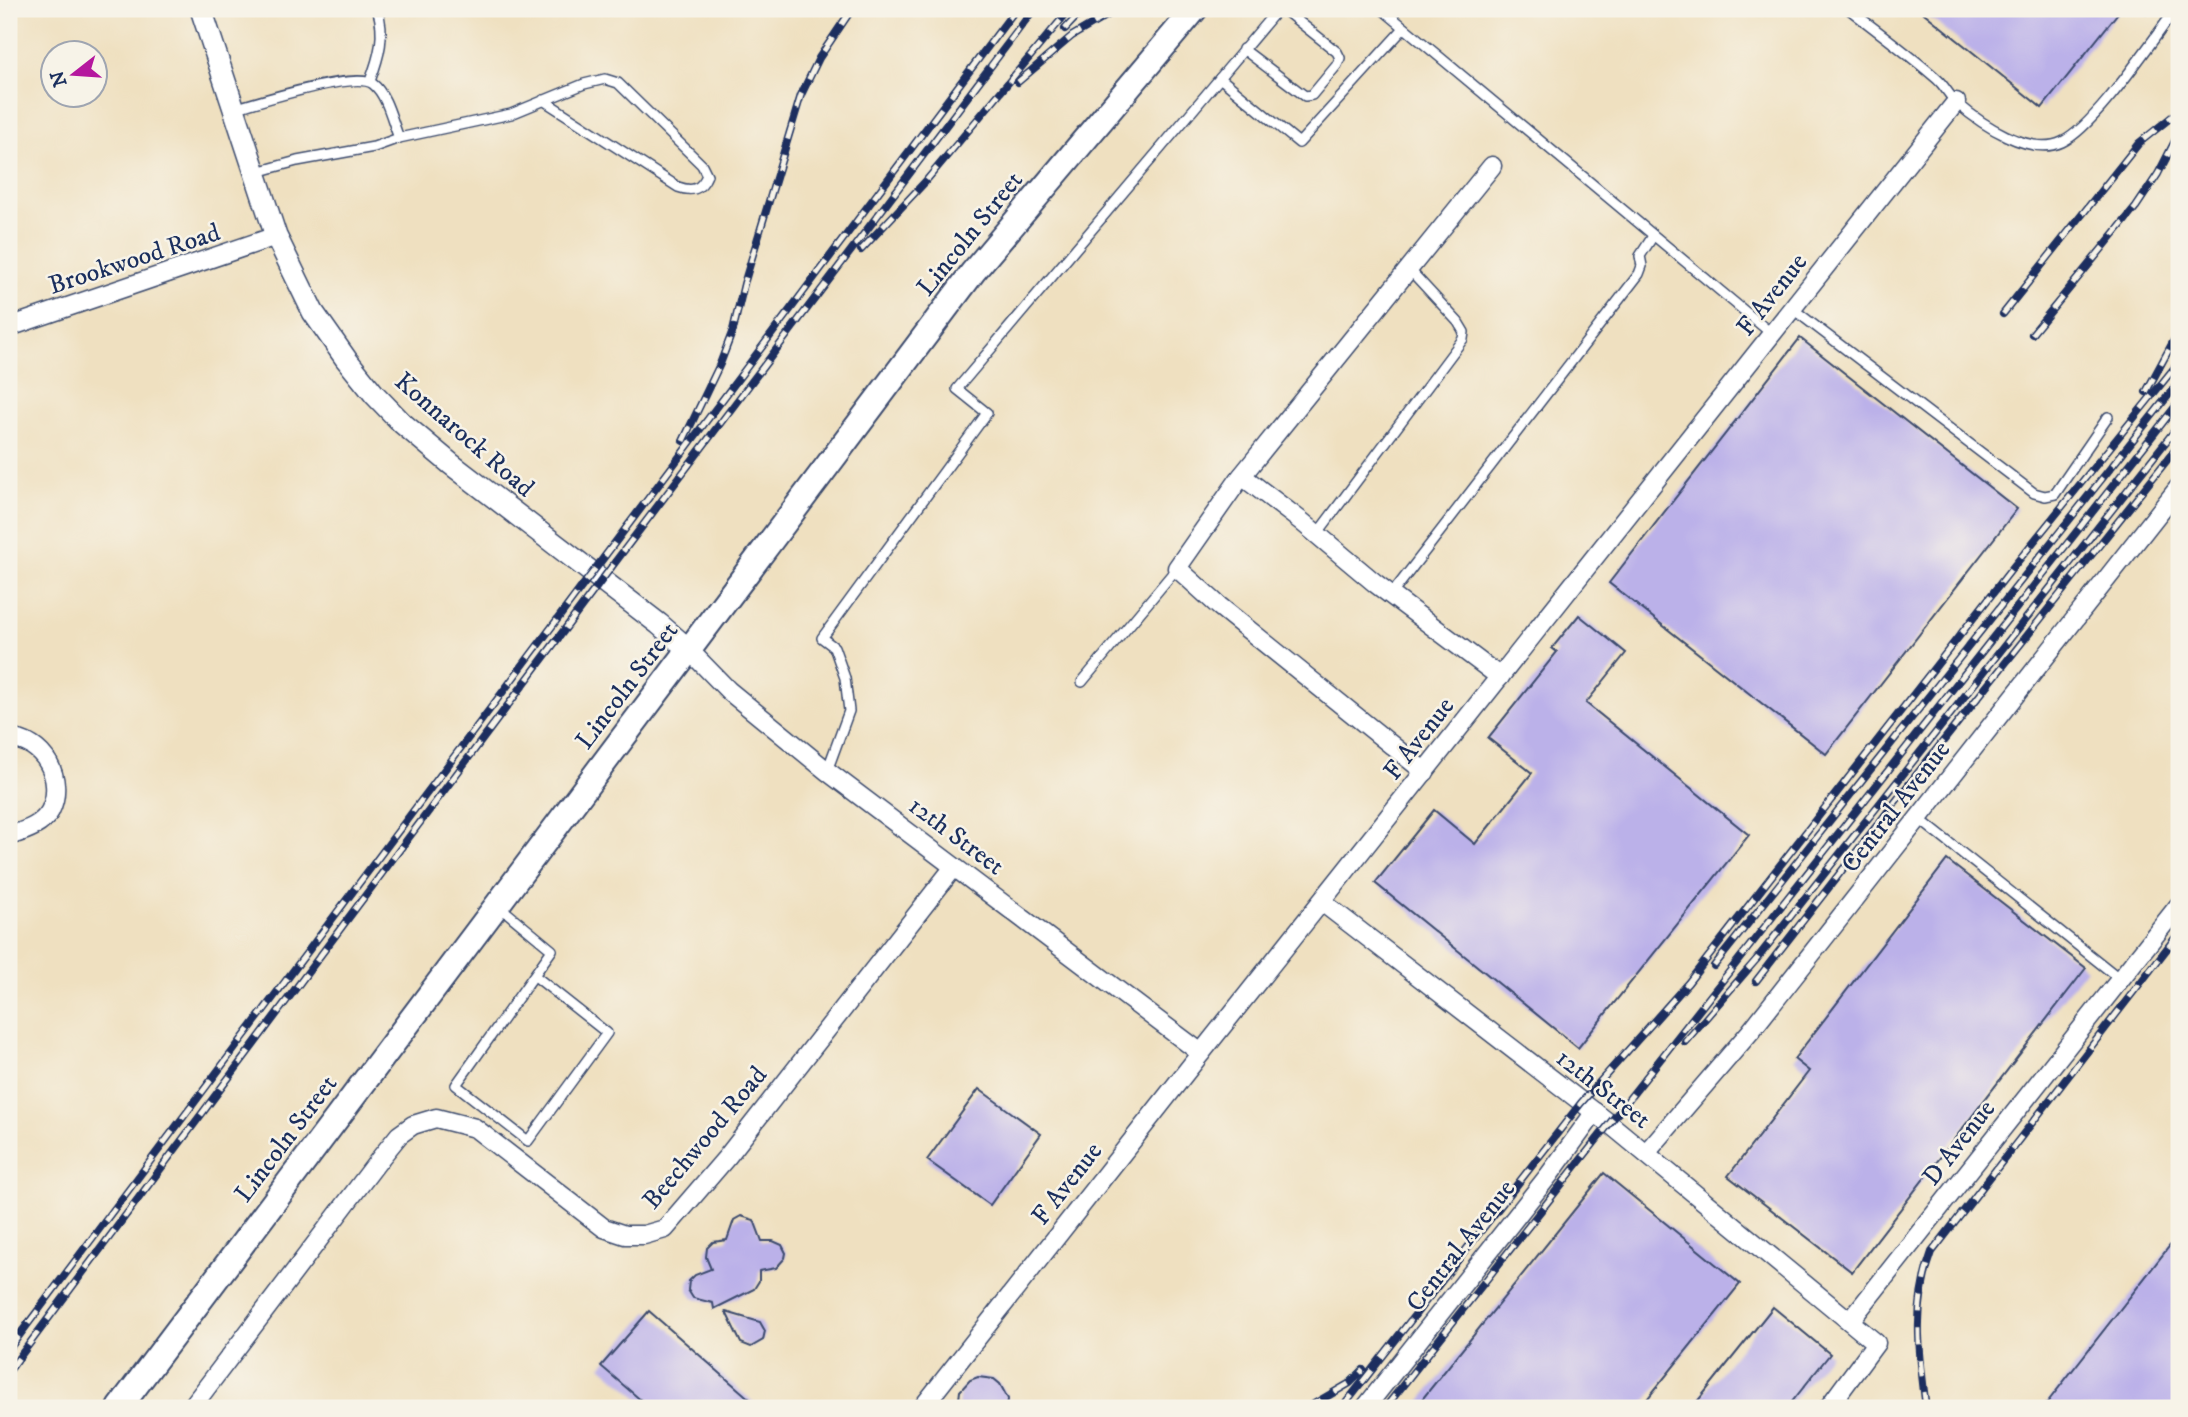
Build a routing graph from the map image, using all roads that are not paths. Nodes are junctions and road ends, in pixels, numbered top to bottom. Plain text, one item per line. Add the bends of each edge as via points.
1 (201, 9) edge
2 (377, 9) edge
3 (1195, 9) edge
4 (1280, 9) edge
5 (1382, 9) edge
6 (1849, 9) edge
7 (2176, 9) edge
8 (1404, 28) junction
9 (1243, 49) junction
10 (1220, 78) junction
11 (370, 81) junction
12 (543, 100) junction
13 (1956, 102) junction
14 (234, 109) junction
15 (399, 138) junction
16 (1492, 166) dead end
17 (255, 173) junction
18 (276, 236) junction
19 (1653, 236) junction
20 (1409, 269) junction
21 (1793, 309) junction
22 (9, 327) edge
23 (1772, 334) junction
24 (2108, 417) dead end
25 (1242, 476) junction
26 (2179, 487) edge
27 (1317, 534) junction
28 (1177, 568) junction
29 (1391, 595) junction
30 (689, 650) junction
31 (1500, 677) junction
32 (1082, 682) dead end
33 (9, 738) edge
34 (827, 771) junction
35 (1425, 772) junction
36 (1919, 818) junction
37 (9, 836) edge
38 (954, 867) junction
39 (1322, 902) junction
40 (497, 905) junction
41 (2179, 905) edge
42 (535, 976) junction
43 (2120, 979) junction
44 (1201, 1053) junction
45 (1595, 1112) junction
46 (1646, 1153) junction
47 (1850, 1321) junction
48 (119, 1408) edge
49 (191, 1408) edge
50 (922, 1408) edge
51 (1365, 1408) edge
52 (1828, 1408) edge

1 - 14 street, Konnarock Road
2 - 11 lane via 381,51
3 - 30 main road, Lincoln Street via 973,272
4 - 9 lane
4 - 9 lane via 1337,52 1337,65 1312,95 1305,96
5 - 8 lane
6 - 13 lane via 1939,80
7 - 13 lane via 2090,119 2061,143 2035,145 2011,139
8 - 10 lane via 1299,143
8 - 19 lane
9 - 10 lane
10 - 34 lane via 957,389 987,413 822,638 834,647 845,678 849,711
11 - 14 lane via 330,84
11 - 15 lane via 380,91
12 - 12 lane via 605,79 618,83 702,165 707,175 704,183 697,189 678,187
12 - 15 lane via 511,114
13 - 21 street, F Avenue
14 - 17 street, Konnarock Road
15 - 17 lane
16 - 20 street
17 - 18 street, Konnarock Road
18 - 22 street, Brookwood Road
18 - 30 street, Konnarock Road via 327,333 402,423
19 - 23 lane
19 - 29 lane via 1640,256 1639,274
20 - 25 street
20 - 27 lane via 1458,322 1463,339
21 - 23 street, F Avenue
21 - 24 lane via 2034,493 2055,494
23 - 31 street, F Avenue
25 - 27 street
25 - 28 street
26 - 36 street, Central Avenue
27 - 29 street
28 - 32 lane
28 - 35 street
29 - 31 street
30 - 34 street, 12th Street via 729,691
30 - 40 main road, Lincoln Street
31 - 35 street, F Avenue
33 - 37 street via 33,745 47,760 55,794 49,813 30,829
34 - 38 street, 12th Street
35 - 39 street, F Avenue
36 - 43 lane
36 - 46 street, Central Avenue via 1750,1032
38 - 44 street, 12th Street
38 - 49 street, Beechwood Road via 727,1157 665,1229 625,1235 604,1228 475,1128 436,1118 413,1125 382,1156
39 - 44 street, F Avenue
39 - 45 street, 12th Street
40 - 42 lane via 552,950
40 - 48 main road, Lincoln Street
41 - 43 street, D Avenue
42 - 42 lane via 607,1033 528,1141 456,1085
43 - 47 street, D Avenue
44 - 50 street, F Avenue
45 - 46 street, 12th Street
45 - 51 street, Central Avenue
46 - 47 street, 12th Street
47 - 52 street via 1876,1343

